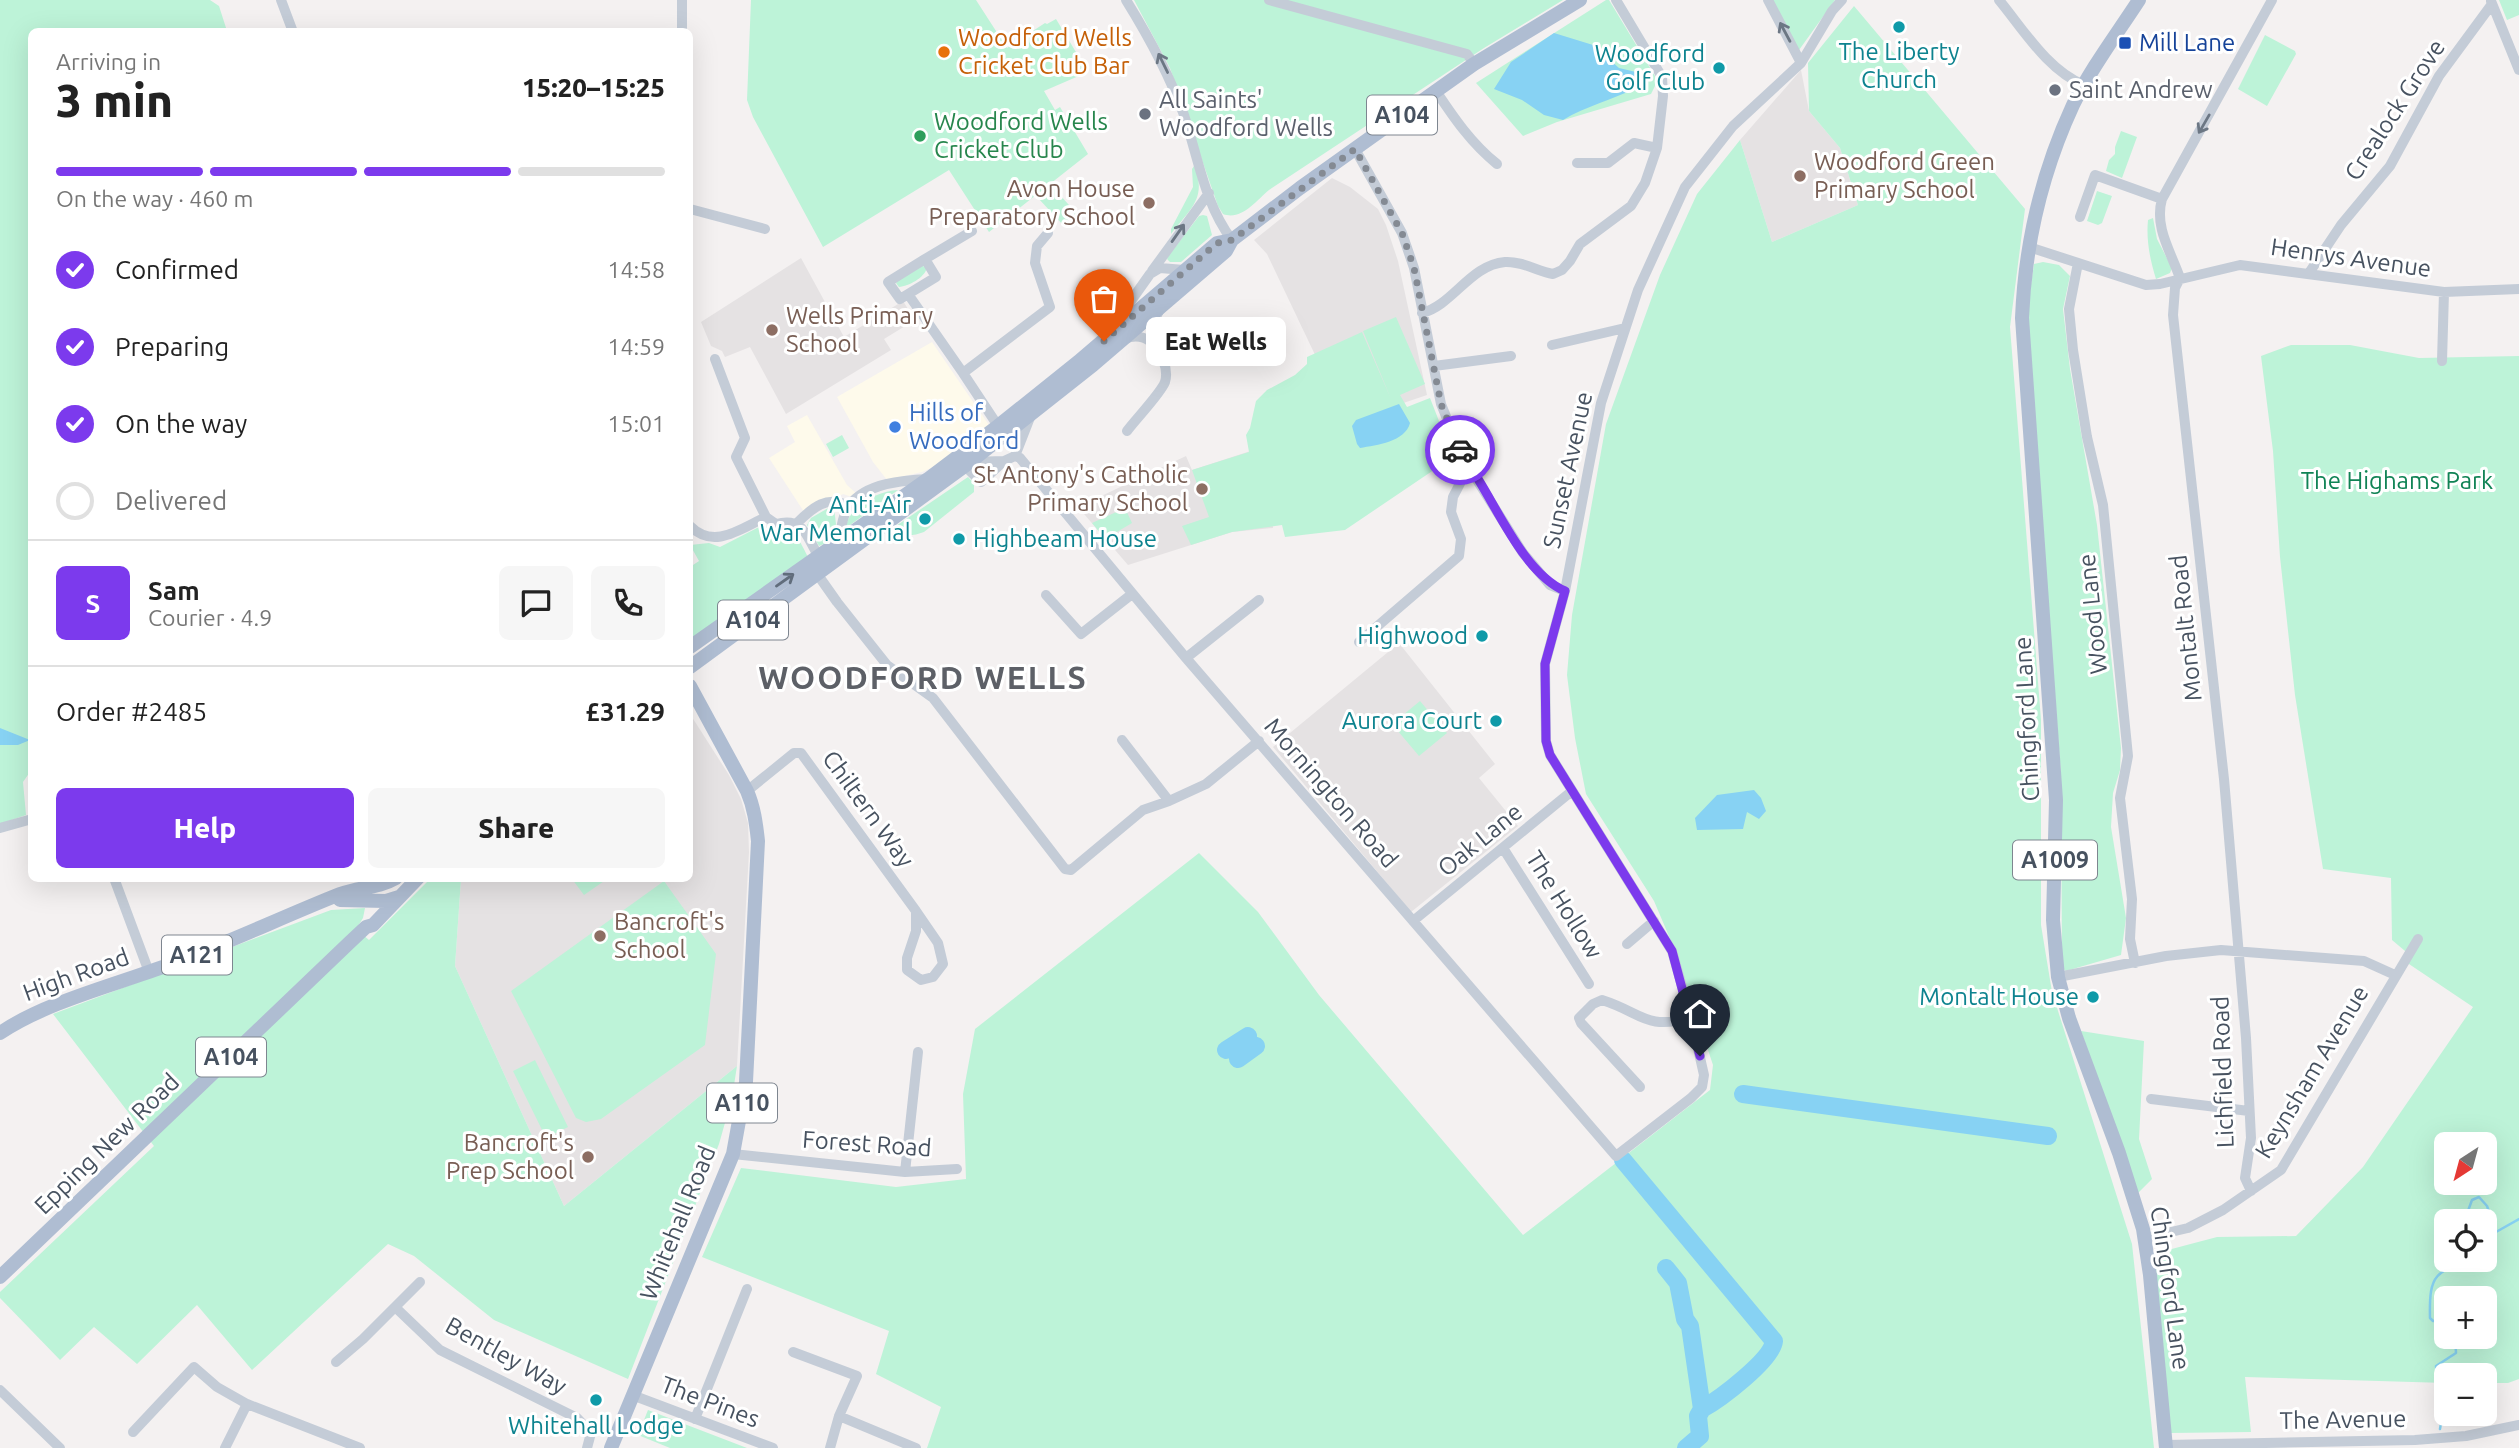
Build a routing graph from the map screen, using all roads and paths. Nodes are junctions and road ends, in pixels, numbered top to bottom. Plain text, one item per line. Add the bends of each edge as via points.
1 (281, 0) edge
2 (682, 0) edge
3 (1126, 0) edge
4 (1269, 0) edge
5 (1580, 0) edge
6 (1616, 0) edge
7 (1768, 0) edge
8 (1842, 0) edge
9 (1999, 0) edge
10 (2139, 0) edge
11 (2272, 0) edge
12 (2491, 2) edge
13 (292, 28) edge
14 (682, 28) edge
15 (1801, 63) junction
16 (1474, 64) junction
17 (2519, 70) edge
18 (2084, 85) junction
19 (1436, 90) junction
20 (1657, 148) junction
21 (1355, 149) junction
22 (1577, 163) dead end
23 (1497, 164) dead end
24 (1209, 193) junction
25 (2162, 199) junction
26 (693, 210) edge
27 (2080, 218) dead end
28 (765, 229) dead end
29 (972, 231) dead end
30 (1048, 233) dead end
31 (1232, 240) junction
32 (2029, 247) junction
33 (925, 259) junction
34 (2078, 263) junction
35 (1184, 270) junction
36 (2309, 273) junction
37 (1150, 274) junction
38 (2180, 278) junction
39 (2519, 289) edge
40 (2444, 292) junction
41 (908, 294) junction
42 (1165, 303) junction
43 (1423, 313) junction
44 (1625, 328) junction
45 (1104, 341) junction
46 (1119, 342) junction
47 (1152, 344) junction
48 (1552, 345) dead end
49 (1511, 356) dead end
50 (715, 359) dead end
51 (2442, 361) dead end
52 (1434, 366) junction
53 (963, 373) junction
54 (1032, 413) junction
55 (998, 426) junction
56 (1127, 431) dead end
57 (1010, 459) junction
58 (967, 464) junction
59 (1468, 468) junction
60 (928, 479) junction
61 (849, 506) junction
62 (766, 517) junction
63 (797, 523) junction
64 (693, 529) edge
65 (839, 542) junction
66 (818, 565) junction
67 (1565, 591) junction
68 (1132, 594) junction
69 (1046, 595) dead end
70 (1259, 600) dead end
71 (1359, 642) dead end
72 (693, 646) edge
73 (1186, 659) junction
74 (693, 665) edge
75 (693, 692) edge
76 (1122, 740) dead end
77 (1259, 741) junction
78 (747, 791) junction
79 (1572, 791) junction
80 (1169, 801) junction
81 (28, 820) edge
82 (0, 828) edge
83 (1503, 848) junction
84 (115, 882) edge
85 (390, 882) edge
86 (394, 882) edge
87 (414, 882) edge
88 (400, 896) junction
89 (325, 901) junction
90 (380, 901) junction
91 (916, 911) junction
92 (1413, 921) junction
93 (1654, 921) junction
94 (366, 927) junction
95 (2418, 939) dead end
96 (1627, 944) dead end
97 (2238, 951) junction
98 (2136, 963) junction
99 (149, 972) junction
100 (2395, 975) junction
101 (2058, 977) junction
102 (1589, 984) dead end
103 (1691, 1018) junction
104 (0, 1033) edge
105 (918, 1052) dead end
106 (1640, 1087) dead end
107 (2151, 1100) dead end
108 (2249, 1111) junction
109 (733, 1154) junction
110 (1616, 1156) joint
111 (957, 1169) dead end
112 (905, 1172) junction
113 (2251, 1191) junction
114 (2144, 1238) junction
115 (0, 1277) edge
116 (420, 1282) dead end
117 (747, 1289) dead end
118 (395, 1307) junction
119 (793, 1352) dead end
120 (336, 1362) dead end
121 (0, 1390) edge
122 (632, 1395) junction
123 (247, 1404) junction
124 (839, 1416) junction
125 (695, 1419) junction
126 (2519, 1425) edge
127 (133, 1432) dead end
128 (2415, 1444) edge
129 (588, 1445) edge
130 (2283, 1446) edge
131 (2166, 1447) edge
132 (60, 1448) edge
133 (225, 1448) edge
134 (360, 1448) edge
135 (611, 1448) edge
136 (773, 1448) edge
137 (830, 1448) edge
138 (916, 1448) edge

1 - 13 street
2 - 14 street
24 -> 3 street via 1166,69
4 - 16 street via 1467,54
5 - 16 main road, A104
6 - 20 street via 1662,76
15 -> 7 street
8 - 15 street, Sunset Avenue
9 - 18 street via 2049,60
10 - 18 main road, Chingford Lane / A1009
11 -> 25 street
12 - 17 street
12 - 36 street, Crealock Grove via 2439,76 2390,166
15 - 44 street, Sunset Avenue via 1733,126 1685,187 1637,289
16 - 19 main road, A104
18 - 32 main road, Chingford Lane / A1009 via 2044,182
19 - 21 main road, A104
19 - 23 street via 1459,125
20 - 22 street via 1634,144 1608,163
20 - 43 street via 1631,206 1580,244 1562,270 1553,274 1507,262 1490,266
21 - 31 main road, A104
21 - 43 street via 1402,233
24 - 31 street
37 -> 24 street
25 - 27 street via 2095,175
25 - 38 street via 2162,234
26 - 28 street
29 - 33 street
30 - 53 street via 1037,246 1035,262 1050,307
31 - 35 main road, A104 via 1217,243
31 - 42 main road, A104 via 1226,251
32 - 34 street
32 - 101 main road, Chingford Lane / A1009 via 2022,318 2056,800 2053,920
33 - 41 street via 936,277
33 - 41 street via 888,282 900,299
34 - 38 street via 2146,285
34 - 98 street, Wood Lane via 2070,309 2073,350 2103,505 2128,756 2120,798 2132,899 2130,939
35 - 37 street via 1160,268
35 - 45 main road, A104
36 - 38 street, Henrys Avenue via 2240,265
36 - 40 street, Henrys Avenue
37 - 45 street
38 - 97 street, Montalt Road via 2173,315 2224,779
39 - 40 street, Henrys Avenue
40 - 51 street
41 - 53 street
42 - 46 main road, A104
42 - 47 street via 1153,322
43 - 52 street
44 - 48 street
44 - 67 street, Sunset Avenue via 1601,403
45 - 55 main road, A104
46 - 47 street via 1135,336
46 - 54 main road, A104
47 - 56 street via 1165,363 1165,383
49 - 52 street
50 - 62 street via 745,438 736,457
52 - 59 street via 1441,404
53 - 55 street
54 - 57 street
54 - 58 main road, A104
55 - 60 main road, A104
57 - 58 street
57 - 58 street via 981,482
57 - 68 street, Mornington Road via 1020,458
58 - 66 main road, A104
59 - 67 street via 1523,553 1550,585
59 - 71 street via 1453,497 1451,512 1461,539 1459,556
60 - 61 street via 887,484
60 - 65 main road, A104
61 - 63 street via 830,501
61 - 65 street
62 - 63 street via 776,524
62 - 64 street via 716,538 700,536
63 - 66 street
65 - 66 main road, A104
72 -> 66 main road, A104
66 - 74 main road, A104
66 - 80 street via 837,602 887,665 933,698 1065,869 1071,870 1143,810
67 - 79 street, Sunset Avenue via 1545,664 1546,741
68 - 69 street via 1081,634
68 - 73 street, Mornington Road
70 - 73 street
73 - 77 street, Mornington Road
75 - 78 main road, Whitehall Road / A110
76 - 80 street
77 - 80 street via 1206,784
77 - 92 street, Mornington Road
78 - 91 street, Chiltern Way via 801,753
78 - 109 main road, Whitehall Road / A110 via 754,806 758,841 747,1082
79 - 83 street, Oak Lane
79 - 93 street, Sunset Avenue
81 - 82 street
83 - 92 street, Oak Lane
83 - 102 street, The Hollow
84 - 99 street
85 - 89 main road, High Road / A121
86 - 90 main road, Epping New Road / A104
87 - 88 main road, A104
88 - 90 main road, High Road / A121
88 - 94 main road, Epping New Road / A104
89 - 90 main road, High Road / A121
89 - 99 main road, High Road / A121
90 - 94 main road, Epping New Road / A104
91 - 91 street, Chiltern Way via 938,943 943,964 933,976 921,980 907,970
92 - 110 street, Mornington Road
93 - 96 street
93 - 103 street, Sunset Avenue via 1672,951
94 - 115 main road, Epping New Road / A104
95 - 100 street, Keynsham Avenue
97 - 98 street
97 - 100 street via 2364,961
97 - 108 street, Lichfield Road
98 - 101 street
99 - 104 main road, High Road / A121 via 33,1013
100 - 113 street, Keynsham Avenue via 2281,1170
101 - 114 main road, Chingford Lane / A1009
103 - 106 street via 1668,1024 1646,1021 1602,1000 1583,1013 1581,1023
103 - 110 street, Sunset Avenue via 1704,1075 1702,1087
105 - 112 street
107 - 108 street
108 - 113 street, Lichfield Road via 2251,1138 2245,1178
109 - 112 street, Forest Road
109 - 122 main road, Whitehall Road / A110
111 - 112 street, Forest Road
113 - 114 street, Keynsham Avenue via 2188,1228
114 - 131 main road, Chingford Lane / A1009
116 - 118 street
117 - 125 street
118 - 120 street
118 - 129 street, Bentley Way via 440,1350 577,1418 590,1433
119 - 124 street via 857,1376
121 - 132 street
122 - 125 street, The Pines
122 - 135 main road, Whitehall Road / A110
123 - 127 street via 194,1367
123 - 133 street
123 - 134 street
124 - 137 street
124 - 138 street
125 - 136 street, The Pines
126 - 128 street, The Avenue
128 - 130 street, The Avenue
130 - 131 street, The Avenue

